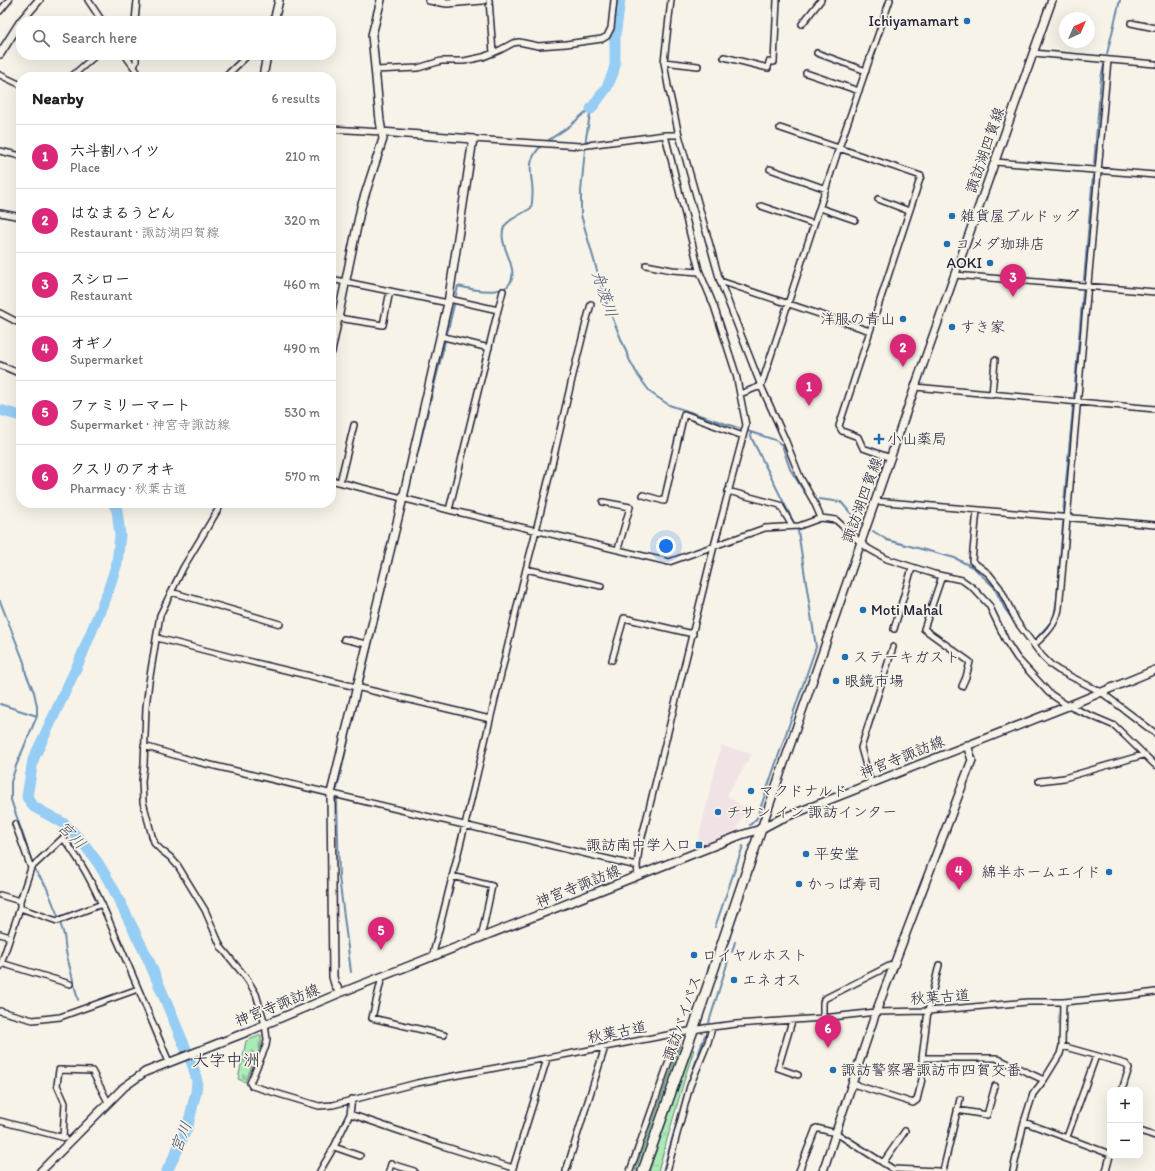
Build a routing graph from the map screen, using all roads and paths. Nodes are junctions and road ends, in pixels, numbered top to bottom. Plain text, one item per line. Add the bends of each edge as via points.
1 (9, 0) edge
2 (38, 0) edge
3 (88, 0) edge
4 (138, 0) edge
5 (279, 0) edge
6 (381, 0) edge
7 (429, 0) edge
8 (483, 0) edge
9 (489, 0) edge
10 (614, 0) edge
11 (671, 0) edge
12 (776, 0) edge
13 (822, 0) edge
14 (890, 0) edge
15 (1052, 0) edge
16 (0, 11) edge
17 (25, 16) edge
18 (99, 16) edge
19 (136, 16) edge
20 (275, 16) edge
21 (1131, 23) dead end
22 (802, 24) dead end
23 (1155, 28) edge
24 (16, 29) edge
25 (493, 53) junction
26 (817, 53) dead end
27 (1033, 53) junction
28 (0, 54) edge
29 (724, 57) dead end
30 (91, 60) edge
31 (129, 60) edge
32 (136, 60) edge
33 (243, 60) edge
34 (266, 60) edge
35 (1108, 60) junction
36 (664, 62) junction
37 (1155, 64) edge
38 (698, 66) dead end
39 (134, 67) junction
40 (375, 70) junction
41 (866, 71) junction
42 (77, 72) edge
43 (137, 72) edge
44 (230, 72) edge
45 (264, 72) edge
46 (806, 73) dead end
47 (0, 75) edge
48 (16, 83) edge
49 (859, 91) junction
50 (780, 128) dead end
51 (336, 129) edge
52 (381, 132) junction
53 (665, 135) junction
54 (679, 136) junction
55 (473, 139) junction
56 (839, 148) junction
57 (0, 152) edge
58 (16, 155) edge
59 (995, 162) junction
60 (770, 169) dead end
61 (1097, 170) junction
62 (1155, 175) edge
63 (826, 189) junction
64 (878, 199) dead end
65 (761, 206) dead end
66 (820, 208) junction
67 (909, 212) junction
68 (0, 213) edge
69 (16, 216) edge
70 (855, 220) dead end
71 (814, 224) junction
72 (646, 265) dead end
73 (699, 272) junction
74 (955, 275) junction
75 (336, 281) edge
76 (720, 281) junction
77 (346, 283) junction
78 (1088, 286) junction
79 (503, 291) dead end
80 (390, 292) junction
81 (1155, 292) edge
82 (448, 301) junction
83 (591, 304) dead end
84 (788, 304) junction
85 (498, 310) junction
86 (0, 313) edge
87 (338, 318) junction
88 (16, 321) edge
89 (336, 328) edge
90 (870, 331) junction
91 (440, 336) junction
92 (489, 348) junction
93 (995, 360) dead end
94 (0, 365) edge
95 (16, 372) edge
96 (761, 386) junction
97 (915, 387) junction
98 (740, 394) junction
99 (992, 395) junction
100 (1077, 402) junction
101 (1155, 409) edge
102 (354, 425) dead end
103 (743, 435) junction
104 (891, 458) junction
105 (336, 481) edge
106 (340, 482) junction
107 (728, 491) junction
108 (643, 495) dead end
109 (403, 498) junction
110 (875, 501) junction
111 (603, 502) dead end
112 (219, 508) edge
113 (449, 510) junction
114 (977, 510) junction
115 (821, 518) junction
116 (1067, 518) junction
117 (1155, 525) edge
118 (795, 526) junction
119 (537, 530) junction
120 (861, 543) junction
121 (714, 546) junction
122 (618, 549) junction
123 (912, 568) junction
124 (526, 569) junction
125 (942, 576) junction
126 (601, 586) dead end
127 (171, 592) junction
128 (280, 624) dead end
129 (894, 629) dead end
130 (693, 634) junction
131 (157, 638) junction
132 (344, 639) dead end
133 (366, 644) junction
134 (1034, 645) junction
135 (893, 647) dead end
136 (612, 660) dead end
137 (1155, 670) edge
138 (962, 686) dead end
139 (356, 687) junction
140 (1101, 692) junction
141 (1068, 706) junction
142 (490, 719) junction
143 (1155, 733) edge
144 (967, 745) junction
145 (144, 746) junction
146 (1143, 755) junction
147 (1155, 765) edge
148 (1039, 781) dead end
149 (870, 784) junction
150 (331, 793) junction
151 (15, 824) dead end
152 (465, 825) junction
153 (761, 829) junction
154 (637, 866) junction
155 (31, 868) junction
156 (452, 876) junction
157 (638, 876) junction
158 (0, 895) edge
159 (20, 901) junction
160 (102, 904) junction
161 (20, 908) junction
162 (0, 934) edge
163 (10, 937) junction
164 (481, 938) junction
165 (432, 958) junction
166 (895, 962) junction
167 (1, 965) edge
168 (939, 965) dead end
169 (382, 977) junction
170 (70, 984) dead end
171 (138, 989) junction
172 (1155, 992) edge
173 (340, 994) junction
174 (1063, 1002) junction
175 (0, 1011) edge
176 (928, 1011) junction
177 (876, 1012) junction
178 (824, 1018) junction
179 (792, 1021) junction
180 (265, 1024) junction
181 (712, 1028) junction
182 (693, 1030) junction
183 (679, 1033) junction
184 (444, 1035) dead end
185 (1062, 1046) junction
186 (605, 1047) junction
187 (1096, 1056) junction
188 (922, 1058) junction
189 (547, 1059) junction
190 (169, 1062) junction
191 (798, 1074) dead end
192 (1044, 1080) junction
193 (853, 1084) junction
194 (995, 1086) dead end
195 (1123, 1087) edge
196 (352, 1099) junction
197 (960, 1099) dead end
198 (108, 1102) junction
199 (958, 1110) junction
200 (350, 1114) junction
201 (0, 1121) edge
202 (1024, 1122) junction
203 (905, 1131) dead end
204 (1143, 1132) edge
205 (836, 1133) junction
206 (1155, 1136) edge
207 (1067, 1137) junction
208 (66, 1139) junction
209 (334, 1147) junction
210 (1107, 1154) edge
211 (360, 1156) dead end
212 (1109, 1159) edge
213 (884, 1163) junction
214 (512, 1170) edge
215 (825, 1170) edge
216 (41, 1171) edge
217 (320, 1171) edge
218 (389, 1171) edge
219 (414, 1171) edge
220 (566, 1171) edge
221 (630, 1171) edge
222 (643, 1171) edge
223 (667, 1171) edge
224 (799, 1171) edge
225 (939, 1171) edge
226 (943, 1171) edge
227 (1013, 1171) edge
228 (1106, 1171) edge

1 - 16 street
2 - 17 main road
3 - 18 street
4 - 19 street
5 - 20 main road
6 - 40 main road via 372,35
7 - 8 main road via 447,3
9 - 25 street
10 - 25 street via 611,28 602,39 538,46 518,42
11 - 36 street
12 - 29 street via 774,62 769,62 768,68
13 - 22 street
14 - 41 street
15 - 27 main road, 諏訪湖四賀線
21 - 23 street
24 - 28 main road
25 - 40 street via 464,61 441,61 418,68
26 - 41 street
27 - 35 street
27 - 59 main road, 諏訪湖四賀線
30 - 42 street
31 - 39 street
32 - 39 street
33 - 44 street
34 - 45 main road
35 - 37 street
35 - 61 street
36 - 38 street
36 - 54 street
39 - 43 street
40 - 52 main road
41 - 49 street
46 - 49 street
47 - 48 street
49 - 56 street
50 - 56 street
51 - 52 street
52 - 55 main road
52 - 77 main road via 383,139 361,207
53 - 54 street
53 - 55 street via 582,146
53 - 73 street
54 - 76 street
55 - 82 main road
56 - 63 street
56 - 67 street via 921,176
57 - 58 street
59 - 61 street
59 - 74 main road, 諏訪湖四賀線
60 - 63 street
61 - 62 street
61 - 78 street
63 - 66 street
64 - 67 street
65 - 71 street
66 - 70 street
66 - 71 street
67 - 90 street
68 - 69 street
71 - 84 street
72 - 73 street
73 - 98 street via 714,306
74 - 78 street
74 - 97 main road, 諏訪湖四賀線
75 - 77 street
76 - 84 street
76 - 96 street
77 - 80 street
77 - 87 main road
78 - 81 street
78 - 100 street
79 - 85 street
80 - 82 street
80 - 87 street via 383,325
82 - 85 street
82 - 91 main road
83 - 119 street
84 - 90 street
84 - 96 street
85 - 92 street
86 - 88 street
87 - 89 main road
90 - 104 street via 839,426 842,432 858,438 863,448
91 - 92 street
91 - 109 main road
92 - 113 street
93 - 99 street
94 - 95 street
96 - 98 street
96 - 115 street via 800,477
97 - 99 street
97 - 104 main road, 諏訪湖四賀線
98 - 103 street via 746,426
99 - 100 street
100 - 101 street
100 - 116 street
102 - 106 street
103 - 107 street
103 - 108 street via 684,414 664,501
104 - 110 main road, 諏訪湖四賀線
105 - 106 street
106 - 109 street
107 - 118 street via 780,504
107 - 121 street
109 - 113 street
109 - 133 main road
110 - 114 street
110 - 120 main road, 諏訪湖四賀線
111 - 122 street via 630,507
112 - 127 street
113 - 119 street
114 - 116 street
114 - 134 street via 972,561 989,574 1000,588 1017,622
115 - 118 street
115 - 120 street via 836,520
116 - 117 street
116 - 134 street via 1057,616 1045,635
118 - 121 street via 765,528
119 - 122 street
119 - 124 street
120 - 123 street via 888,559
120 - 153 main road, 諏訪湖四賀線
121 - 122 street via 669,562
121 - 130 street
123 - 125 street
123 - 129 street
124 - 126 street
124 - 142 street
125 - 138 street via 924,629 970,662
125 - 141 street via 962,580 982,597 989,605 1017,658 1049,693
127 - 128 street
127 - 131 street via 160,615
130 - 136 street via 624,618
130 - 154 street via 639,849
131 - 139 street
131 - 145 street via 148,682
132 - 133 street
133 - 139 main road
134 - 140 street via 1058,670
135 - 149 street via 861,748
137 - 140 main road, 神宮寺諏訪線
139 - 142 street
139 - 150 main road
140 - 141 main road, 神宮寺諏訪線
140 - 143 street
141 - 144 main road, 神宮寺諏訪線
141 - 146 street via 1115,726
142 - 152 street
144 - 149 main road, 神宮寺諏訪線
144 - 166 main road via 972,760
145 - 150 street via 194,761
145 - 180 street via 143,802 152,836 161,850 178,866 205,910 222,947 250,984 256,994
146 - 147 street
146 - 148 street via 1064,778
149 - 153 main road, 神宮寺諏訪線
150 - 152 street
150 - 173 main road via 333,977
151 - 155 street
152 - 154 street
152 - 156 street
153 - 157 main road, 神宮寺諏訪線
153 - 182 highway, 諏訪バイパス
154 - 157 street
155 - 159 street
155 - 160 street via 63,838
156 - 164 street via 492,886
156 - 165 street
157 - 164 main road, 神宮寺諏訪線
158 - 159 street
159 - 161 street
160 - 161 street via 57,921
160 - 171 street
161 - 163 street
162 - 163 street
163 - 167 street
164 - 165 main road, 神宮寺諏訪線
165 - 169 main road, 神宮寺諏訪線
166 - 177 main road
166 - 178 street via 824,999
167 - 170 street
168 - 176 street
169 - 173 main road, 神宮寺諏訪線
169 - 184 street via 372,1018
171 - 175 street via 60,1017 33,1020
171 - 190 street
172 - 174 street, 秋葉古道
173 - 180 main road, 神宮寺諏訪線
174 - 176 street, 秋葉古道 via 1028,1002
174 - 185 street
176 - 177 street, 秋葉古道
176 - 188 street
177 - 178 street, 秋葉古道
177 - 193 main road
178 - 179 street, 秋葉古道
179 - 181 street, 秋葉古道
179 - 191 street via 778,1068
180 - 190 main road, 神宮寺諏訪線
180 - 196 street, 秋葉古道 via 266,1046 250,1083 252,1086 318,1106 333,1105
181 - 182 street, 秋葉古道
181 - 223 street via 690,1086
182 - 183 street, 秋葉古道
182 - 222 highway, 諏訪バイパス
183 - 186 street, 秋葉古道
183 - 221 street
185 - 187 street
185 - 192 street
186 - 189 street, 秋葉古道
186 - 220 street
187 - 195 street via 1126,1064 1129,1068
187 - 207 street
188 - 192 street via 996,1058
188 - 193 street via 922,1079 917,1100 913,1103
189 - 196 street, 秋葉古道 via 417,1083
189 - 214 street
190 - 198 main road, 神宮寺諏訪線 via 134,1078
192 - 202 street via 1033,1094
193 - 205 main road
194 - 199 street via 987,1115
196 - 200 street
197 - 199 street
198 - 208 main road, 神宮寺諏訪線
198 - 208 street via 92,1071 59,1070 57,1086 65,1103
199 - 226 street
200 - 209 street
200 - 214 street
201 - 208 street
202 - 207 street
202 - 227 street
203 - 213 street
204 - 206 street
205 - 213 street
205 - 215 main road
205 - 224 street via 816,1128
207 - 210 street
208 - 216 main road, 神宮寺諏訪線
209 - 211 street
209 - 217 street
212 - 228 street
213 - 225 street via 893,1168
218 - 219 street via 391,1164

